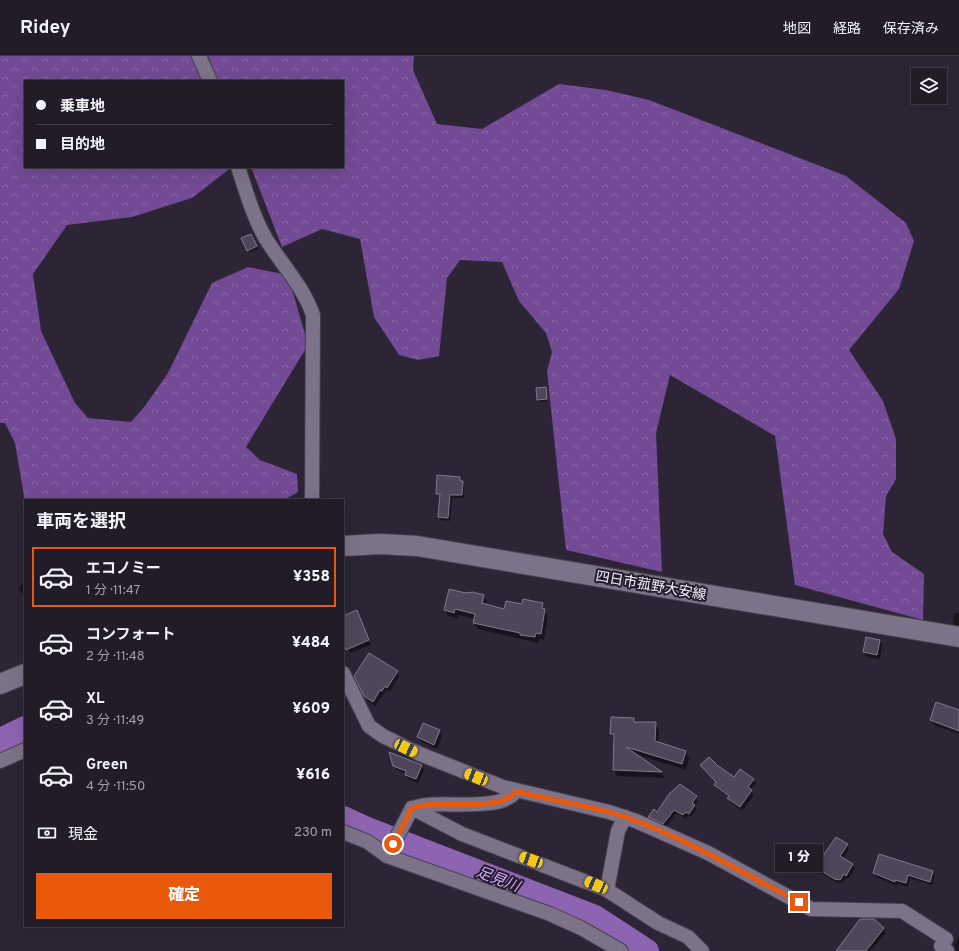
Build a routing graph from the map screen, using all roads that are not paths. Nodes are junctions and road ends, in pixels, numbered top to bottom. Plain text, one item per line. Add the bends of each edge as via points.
1 (199, 56) edge
2 (210, 80) edge
3 (238, 168) edge
4 (312, 499) edge
5 (344, 546) edge
6 (959, 637) edge
7 (24, 674) edge
8 (344, 674) edge
9 (0, 684) edge
10 (24, 750) edge
11 (0, 761) edge
12 (516, 791) junction
13 (412, 808) junction
14 (625, 817) junction
15 (344, 832) edge
16 (387, 856) junction
17 (607, 890) junction
18 (621, 951) edge
19 (702, 951) edge
20 (947, 951) edge

1 - 2 street
3 - 4 street via 253,213 266,239 303,291 313,315
5 - 6 main road, 四日市菰野大安線 via 417,546
7 - 9 main road
8 - 12 street via 369,726 420,754
10 - 11 street
12 - 13 street via 512,797 503,800
12 - 14 street
13 - 16 street
13 - 17 street via 462,834
14 - 17 street via 618,831
14 - 20 street via 708,853 811,909 902,911 946,939 941,946
15 - 16 street via 368,842
16 - 18 street via 550,914
17 - 19 street via 658,923 688,937

